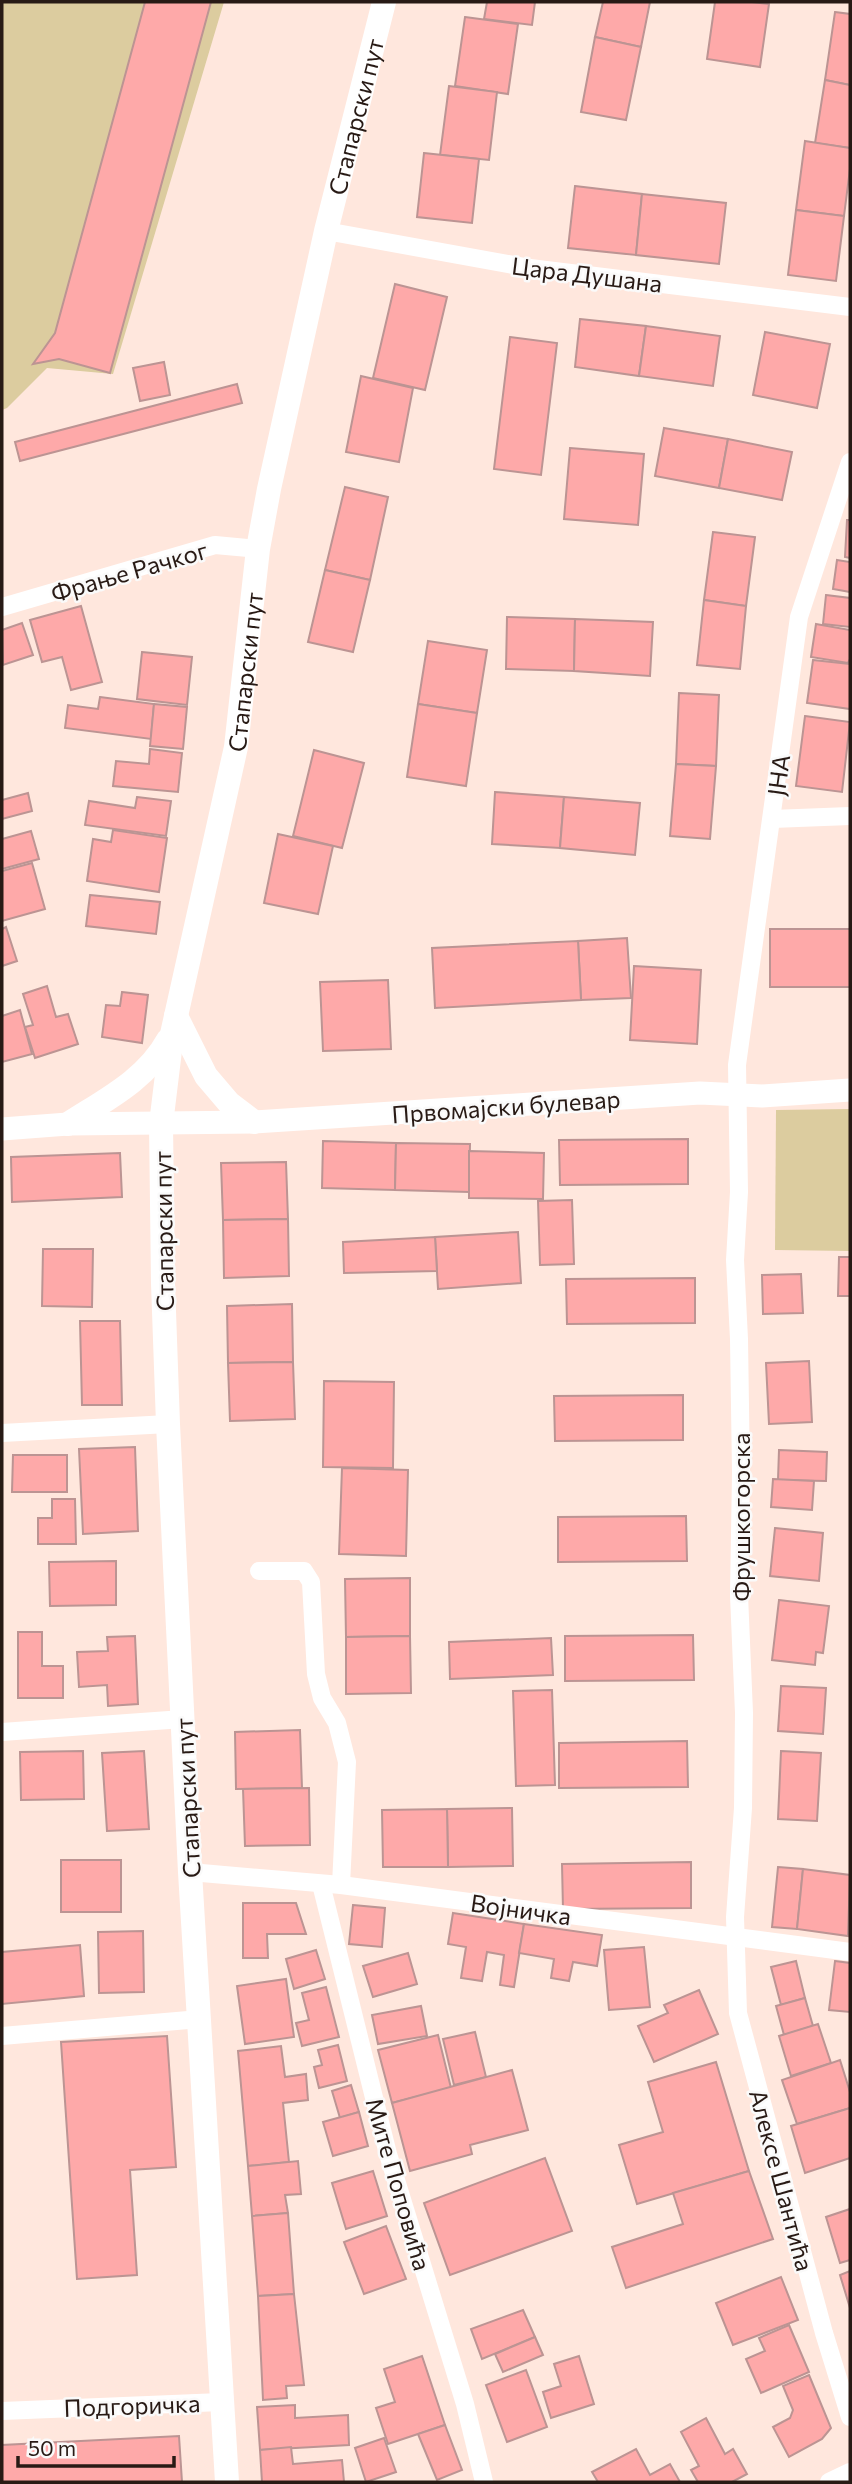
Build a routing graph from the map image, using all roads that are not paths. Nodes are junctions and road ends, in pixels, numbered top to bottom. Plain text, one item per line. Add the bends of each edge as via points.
1 (384, 2) edge
2 (326, 231) junction
3 (850, 307) edge
4 (850, 462) edge
5 (258, 549) junction
6 (2, 607) edge
7 (850, 817) edge
8 (772, 819) junction
9 (174, 1025) junction
10 (850, 1090) edge
11 (737, 1096) junction
12 (254, 1122) junction
13 (68, 1124) junction
14 (162, 1124) junction
15 (2, 1129) edge
16 (168, 1424) junction
17 (2, 1433) edge
18 (259, 1571) dead end
19 (183, 1719) junction
20 (2, 1732) edge
21 (190, 1872) junction
22 (321, 1884) junction
23 (341, 1885) junction
24 (735, 1939) junction
25 (850, 1952) edge
26 (200, 2019) junction
27 (2, 2036) edge
28 (221, 2402) junction
29 (2, 2411) edge
30 (850, 2417) edge
31 (850, 2472) edge
32 (227, 2482) edge
33 (484, 2482) edge
34 (829, 2482) edge

1 - 2 main road, Стапарски пут
2 - 3 street, Цара Душана via 530,268
2 - 5 main road, Стапарски пут
4 - 8 street, ЈНА via 799,617
5 - 6 street, Фрање Рачког via 215,545
5 - 9 main road, Стапарски пут via 236,747
7 - 8 street
8 - 11 street, ЈНА via 737,1065
9 - 12 main road via 206,1076 229,1103
9 - 13 main road via 157,1060 143,1074
9 - 14 main road, Стапарски пут
10 - 11 street, Првомајски булевар
11 - 12 street, Првомајски булевар via 700,1093
11 - 24 street, Фрушкогорска via 738,1595 744,1713
12 - 14 street, Првомајски булевар
13 - 14 street, Првомајски булевар
13 - 15 street, Првомајски булевар
14 - 16 main road, Стапарски пут
16 - 17 street
16 - 19 main road, Стапарски пут
18 - 23 street via 304,1571 311,1582 316,1674 322,1698 337,1723 347,1762
19 - 20 street
19 - 21 main road, Стапарски пут
21 - 22 street, Војничка
21 - 26 main road, Стапарски пут
22 - 23 street, Војничка
22 - 33 street, Мите Поповића via 388,2154 465,2404
23 - 24 street, Војничка
24 - 25 street, Војничка
24 - 30 street, Алексе Шантића via 738,2013
26 - 27 street
26 - 28 main road, Стапарски пут
28 - 29 street, Подгоричка
28 - 32 main road, Стапарски пут
31 - 34 street

